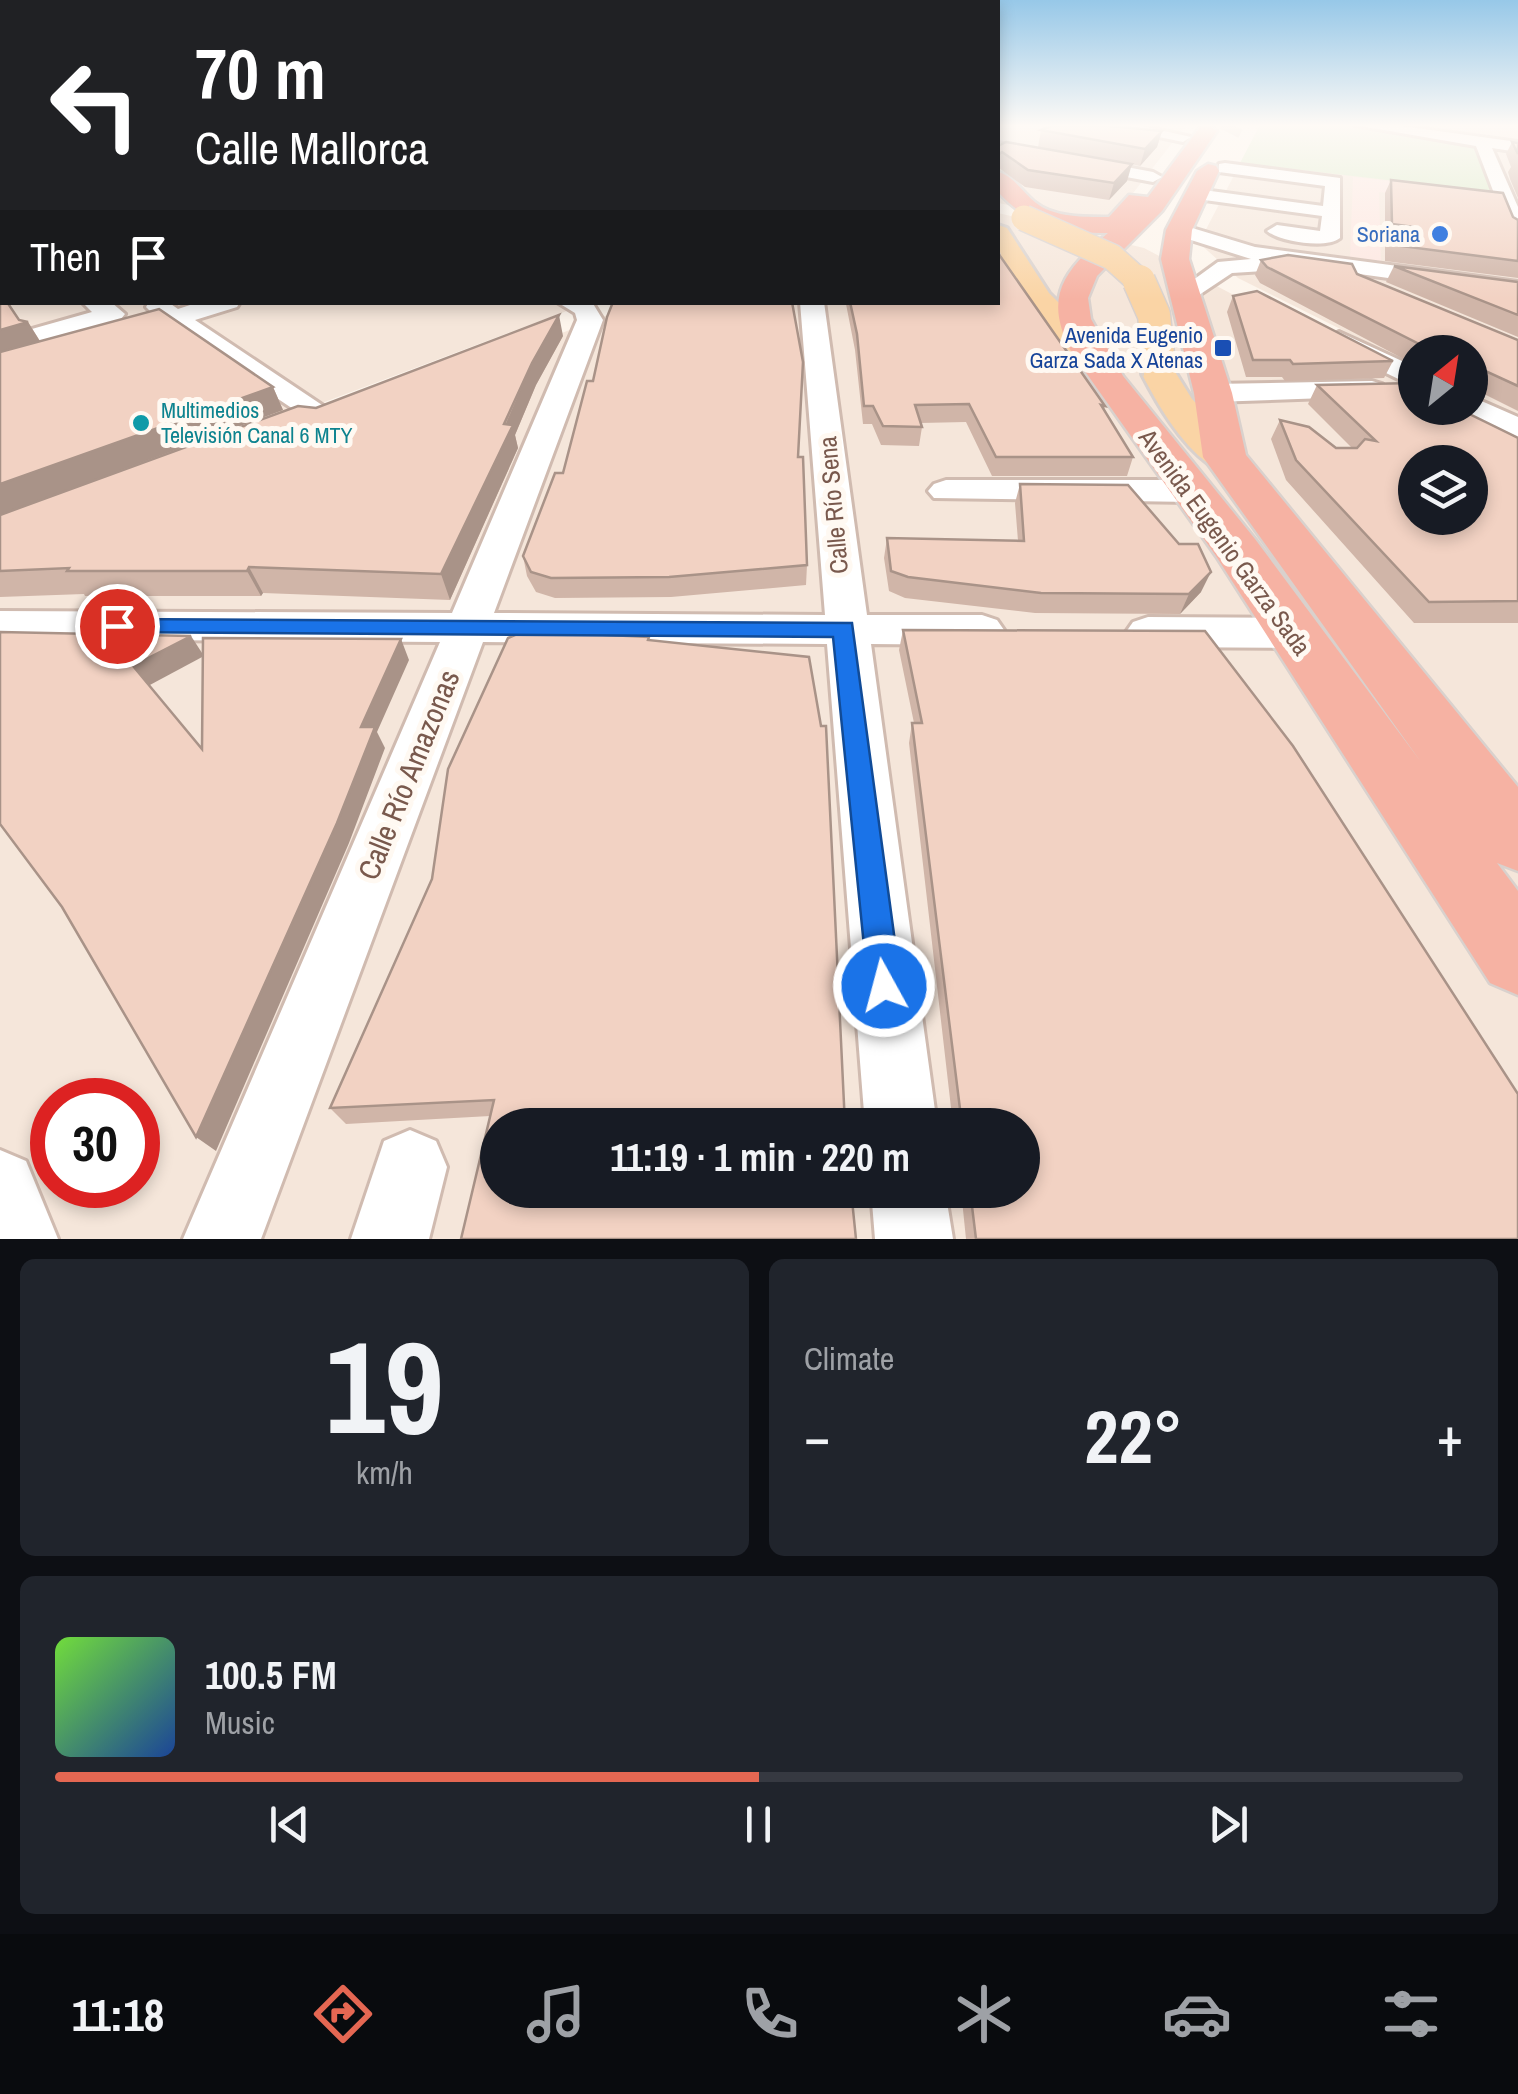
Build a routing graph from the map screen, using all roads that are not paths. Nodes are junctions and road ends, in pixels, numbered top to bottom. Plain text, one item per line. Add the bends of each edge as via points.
1 (1002, 183) edge
2 (1116, 183) edge
3 (1157, 183) edge
4 (1187, 183) edge
5 (1213, 183) edge
6 (1333, 183) edge
7 (1150, 194) junction
8 (1000, 196) edge
9 (1512, 201) edge
10 (1332, 212) junction
11 (1188, 213) junction
12 (1518, 228) edge
13 (1330, 238) junction
14 (1002, 248) edge
15 (1338, 269) junction
16 (1518, 289) edge
17 (1217, 294) junction
18 (1390, 296) edge
19 (1518, 298) edge
20 (75, 305) edge
21 (98, 305) edge
22 (203, 305) edge
23 (812, 305) edge
24 (577, 309) edge
25 (162, 310) edge
26 (44, 333) junction
27 (1315, 335) edge
28 (0, 346) edge
29 (1090, 353) junction
30 (0, 367) edge
31 (1398, 380) edge
32 (1398, 392) edge
33 (352, 398) edge
34 (316, 411) junction
35 (1488, 415) edge
36 (1281, 423) edge
37 (279, 425) edge
38 (1475, 425) edge
39 (1518, 430) edge
40 (1212, 440) junction
41 (1518, 446) edge
42 (946, 492) dead end
43 (0, 625) edge
44 (468, 629) junction
45 (844, 629) junction
46 (1020, 631) edge
47 (1117, 632) edge
48 (1292, 633) junction
49 (1518, 840) edge
50 (1518, 956) edge
51 (899, 1108) edge
52 (410, 1167) dead end
53 (0, 1186) edge
54 (910, 1208) edge
55 (19, 1239) edge
56 (222, 1239) edge
57 (390, 1239) edge
58 (914, 1239) edge

1 - 7 highway via 1030,212 1052,221 1109,226
2 - 7 street
3 - 7 highway, Avenida Eugenio Garza Sada
4 - 11 highway
5 - 11 highway
6 - 10 street
7 - 29 highway, Avenida Eugenio Garza Sada via 1074,291 1075,317
8 - 40 main road, bridge via 1024,218 1109,257 1138,279 1150,304 1160,374 1177,405
9 - 12 street
10 - 11 street
10 - 13 street
11 - 13 street
11 - 15 street via 1240,251
11 - 17 highway, Avenida Eugenio Garza Sada via 1175,258
13 - 15 street via 1329,255
14 - 29 main road via 1037,298
15 - 16 street
15 - 17 street via 1226,267
15 - 18 street
15 - 19 street
17 - 40 highway, Avenida Eugenio Garza Sada
20 - 26 street via 33,317
21 - 26 street via 112,314
22 - 25 street
23 - 45 street, Calle Río Sena
24 - 44 street, Calle Río Amazonas via 590,320
25 - 30 street
25 - 34 street
26 - 28 street
27 - 31 street
29 - 40 highway, Avenida Eugenio Garza Sada
32 - 40 street
33 - 34 street
34 - 37 street
35 - 39 street
36 - 40 street
38 - 41 street
40 - 42 street
40 - 48 highway, Avenida Eugenio Garza Sada
40 - 49 highway, Avenida Eugenio Garza Sada
43 - 44 street
44 - 45 street
44 - 56 street, Calle Río Amazonas
45 - 46 street
45 - 51 street, Calle Río Sena
47 - 48 street
48 - 50 highway, Avenida Eugenio Garza Sada
52 - 57 street
53 - 55 street
54 - 58 street

